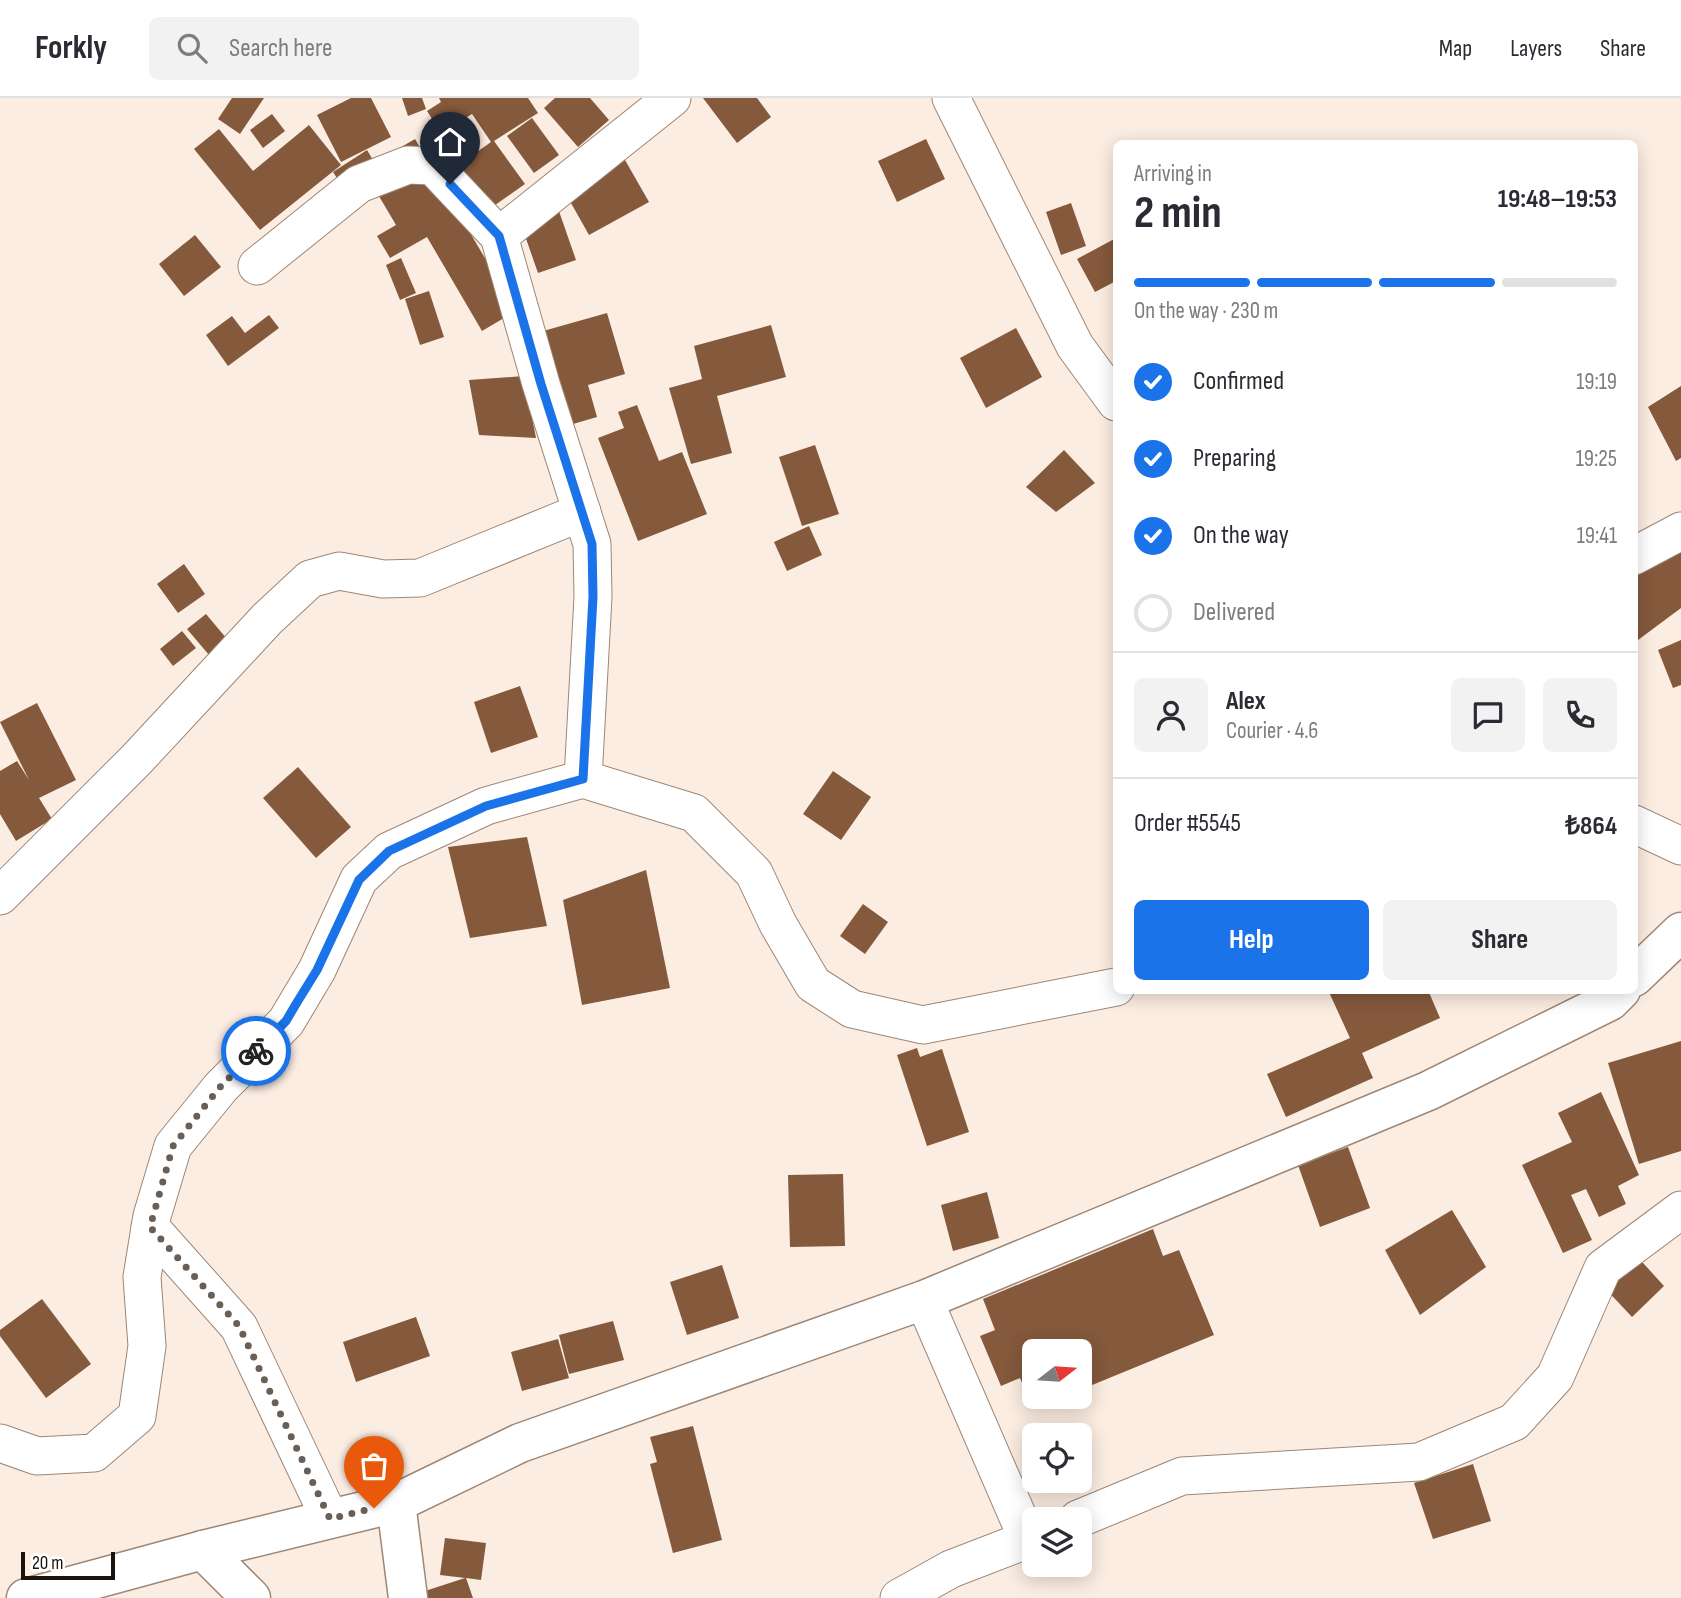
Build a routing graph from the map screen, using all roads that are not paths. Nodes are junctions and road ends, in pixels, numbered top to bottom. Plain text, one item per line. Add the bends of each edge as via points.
1 (672, 98) edge
2 (951, 98) edge
3 (499, 236) junction
4 (257, 266) dead end
5 (1113, 398) edge
6 (582, 512) junction
7 (1681, 531) edge
8 (1638, 554) edge
9 (583, 779) junction
10 (1638, 826) edge
11 (1681, 846) edge
12 (0, 896) edge
13 (1681, 932) edge
14 (1638, 973) edge
15 (1113, 987) edge
16 (1616, 994) edge
17 (1681, 1210) edge
18 (150, 1227) junction
19 (924, 1300) junction
20 (0, 1443) edge
21 (396, 1503) junction
22 (1092, 1513) edge
23 (1022, 1518) edge
24 (330, 1519) junction
25 (1022, 1541) edge
26 (203, 1550) junction
27 (26, 1598) edge
28 (251, 1598) edge
29 (408, 1598) edge
30 (899, 1598) edge

1 - 3 street
2 - 5 street via 1075,345
3 - 4 street via 433,166 408,165 359,184
3 - 6 street
6 - 9 street via 592,544 593,597
6 - 12 street via 420,578 383,579 339,571 310,579
7 - 8 street
9 - 15 street via 694,813 754,873 813,984 852,1009 923,1025
9 - 18 street via 486,806 389,851 359,880 317,970 286,1021 220,1087 173,1146
10 - 11 street
13 - 14 main road
16 - 19 main road via 1428,1091
17 - 22 street via 1603,1268 1555,1377 1514,1422 1419,1462 1182,1476
18 - 20 street via 142,1277 147,1346 137,1416 94,1453 37,1457
18 - 24 street via 239,1326
19 - 21 main road via 520,1443
19 - 23 street
21 - 24 main road
21 - 29 main road
24 - 26 main road
25 - 30 street via 951,1569
26 - 27 main road
26 - 28 main road

